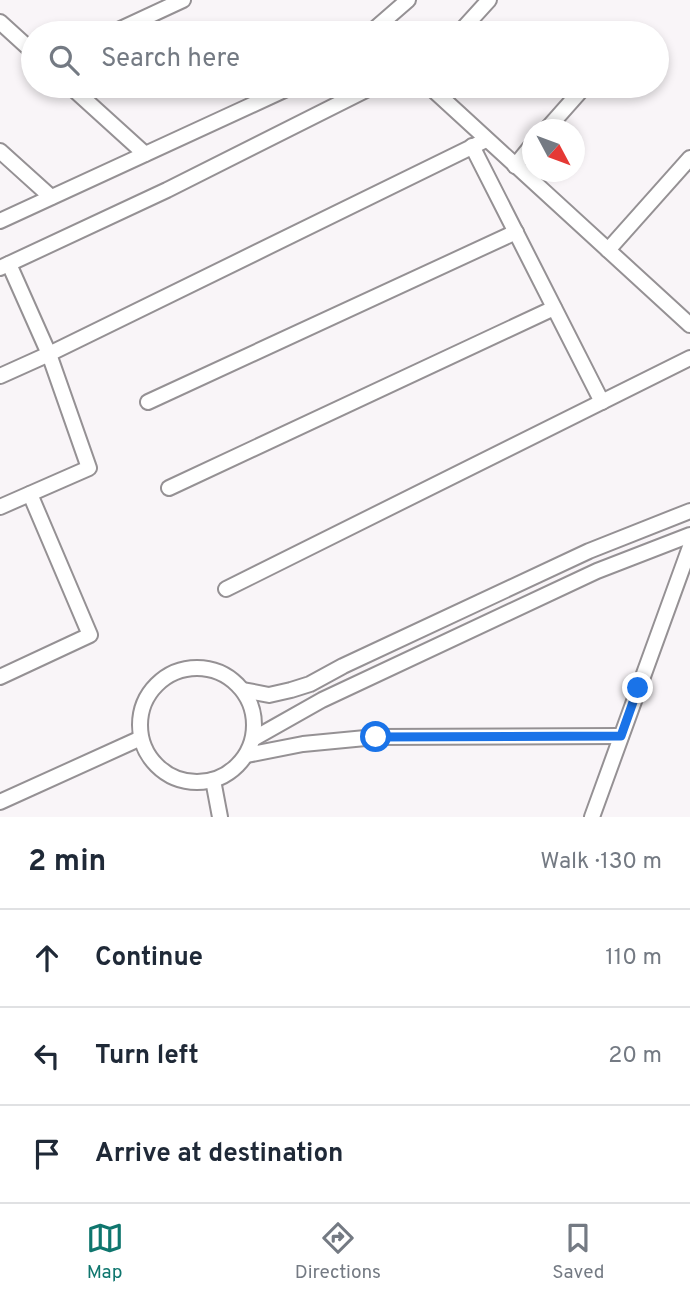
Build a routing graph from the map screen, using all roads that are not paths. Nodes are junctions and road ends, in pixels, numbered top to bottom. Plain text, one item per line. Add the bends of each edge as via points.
1 (183, 0) edge
2 (408, 0) edge
3 (489, 0) edge
4 (138, 21) edge
5 (384, 21) edge
6 (470, 21) edge
7 (0, 22) edge
8 (21, 41) edge
9 (83, 98) edge
10 (267, 98) edge
11 (350, 98) edge
12 (440, 98) edge
13 (575, 98) edge
14 (556, 119) edge
15 (479, 143) junction
16 (0, 151) edge
17 (145, 154) junction
18 (522, 157) edge
19 (690, 158) edge
20 (514, 166) junction
21 (51, 197) junction
22 (0, 221) edge
23 (516, 232) junction
24 (608, 250) junction
25 (4, 266) edge
26 (554, 308) junction
27 (690, 324) edge
28 (49, 354) junction
29 (690, 358) edge
30 (0, 376) edge
31 (148, 402) dead end
32 (602, 402) junction
33 (169, 488) dead end
34 (30, 494) junction
35 (0, 508) edge
36 (690, 512) edge
37 (690, 535) edge
38 (690, 547) edge
39 (226, 589) dead end
40 (0, 677) edge
41 (243, 690) junction
42 (621, 736) junction
43 (141, 738) junction
44 (253, 739) junction
45 (247, 755) junction
46 (214, 780) junction
47 (0, 802) edge
48 (220, 817) edge
49 (592, 817) edge

1 - 4 street
2 - 5 street
3 - 6 street
7 - 8 street
9 - 17 street
10 - 17 street
11 - 25 street
12 - 15 street
13 - 14 street
15 - 20 street
15 - 23 street
15 - 28 street
16 - 21 street
17 - 21 street
18 - 20 street
19 - 24 street
20 - 24 street
21 - 22 street
23 - 26 street
23 - 31 street
24 - 27 street
25 - 28 street
26 - 32 street
26 - 33 street
28 - 30 street
28 - 34 street via 89,468
29 - 32 street
32 - 39 street
34 - 35 street
34 - 40 street via 90,635
36 - 41 street via 589,551 310,684 269,695
37 - 44 street via 597,571 322,700
38 - 42 street
41 - 43 street via 215,671 198,668 173,674 153,689 144,704
41 - 44 street via 255,722
42 - 45 street via 376,737
42 - 49 street
43 - 46 street via 147,754 172,777 188,782
43 - 47 street
44 - 45 street
45 - 46 street via 236,768
46 - 48 street

